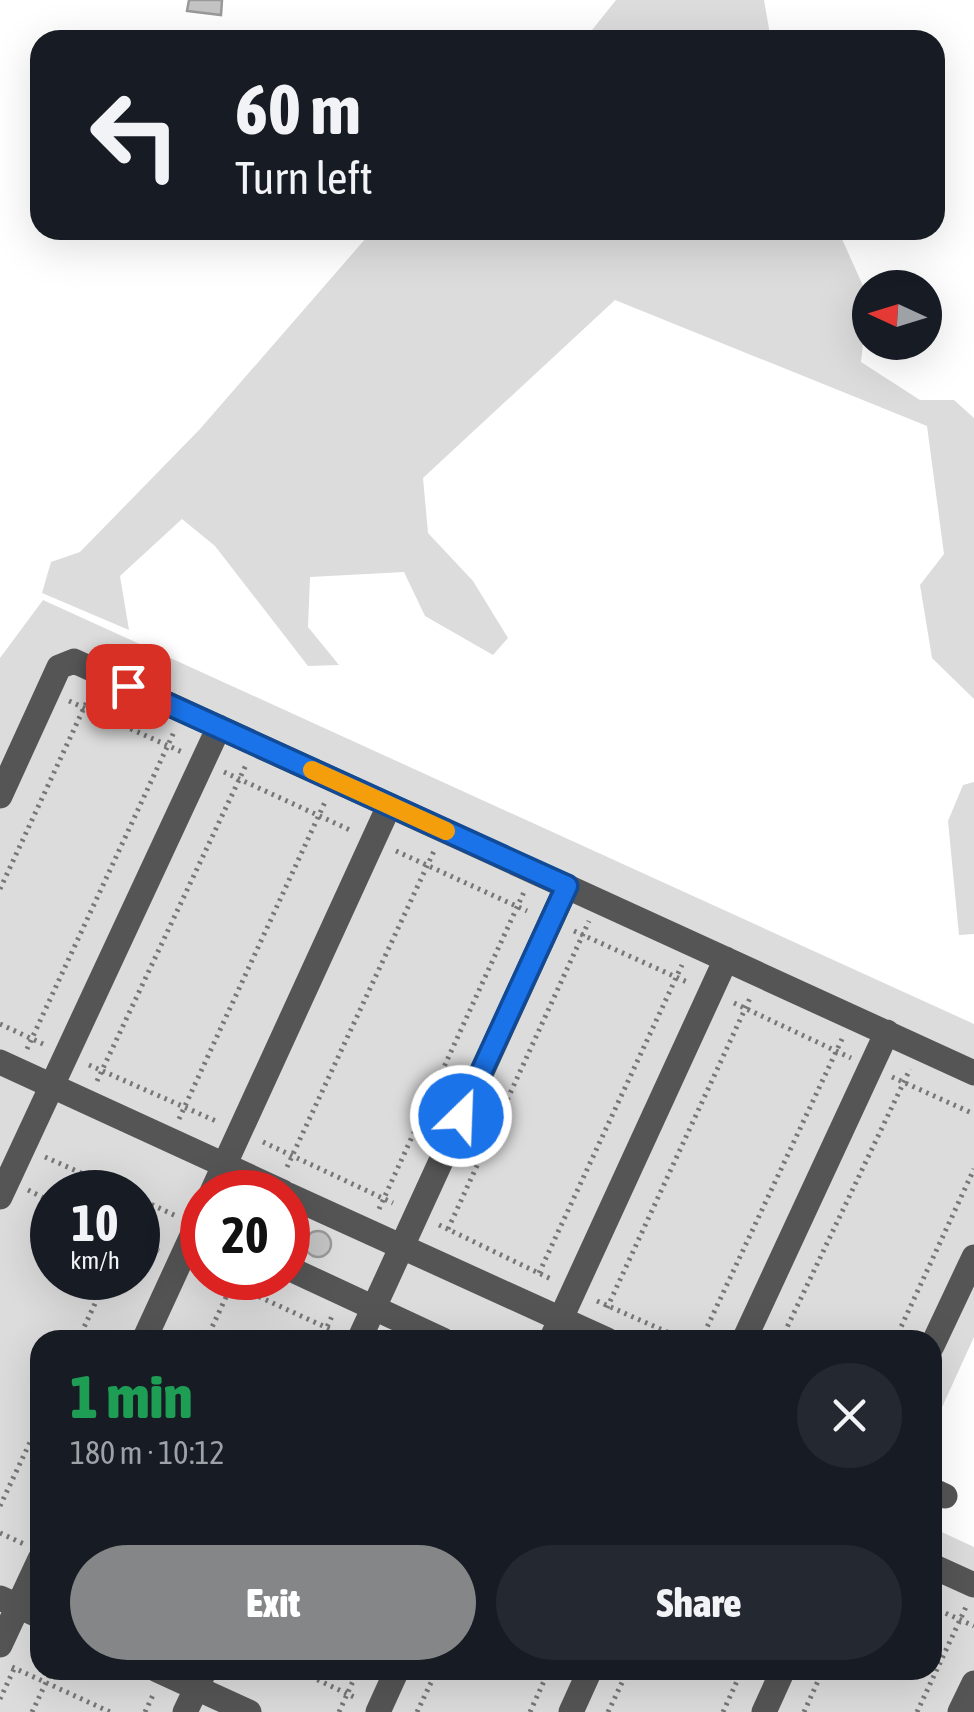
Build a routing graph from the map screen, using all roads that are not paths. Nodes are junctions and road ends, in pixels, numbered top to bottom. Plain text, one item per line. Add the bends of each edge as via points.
1 (219, 727) junction
2 (0, 796) edge
3 (389, 806) junction
4 (567, 886) junction
5 (726, 959) junction
6 (886, 1032) junction
7 (8, 1066) edge
8 (974, 1074) edge
9 (52, 1086) junction
10 (224, 1167) junction
11 (223, 1170) edge
12 (231, 1170) edge
13 (0, 1197) edge
14 (310, 1205) edge
15 (402, 1246) junction
16 (974, 1257) edge
17 (180, 1265) edge
18 (310, 1278) edge
19 (374, 1308) junction
20 (556, 1329) edge
21 (149, 1330) edge
22 (356, 1330) edge
23 (422, 1330) edge
24 (749, 1330) edge
25 (940, 1330) edge
26 (942, 1573) edge
27 (30, 1582) edge
28 (971, 1595) edge
29 (19, 1607) edge
30 (0, 1645) edge
31 (200, 1680) edge
32 (201, 1680) edge
33 (392, 1680) edge
34 (585, 1680) edge
35 (779, 1680) edge
36 (974, 1683) edge
37 (378, 1710) edge
38 (185, 1712) edge
39 (249, 1712) edge
40 (571, 1712) edge
41 (764, 1712) edge
42 (960, 1712) edge

1 - 2 lane via 74,661 60,667
1 - 3 lane
1 - 9 lane
3 - 4 lane
3 - 10 lane
4 - 5 lane
4 - 15 lane
5 - 6 lane
5 - 20 lane
6 - 8 lane
6 - 24 lane
7 - 9 lane
9 - 10 lane
9 - 13 lane
10 - 11 lane
10 - 12 lane
14 - 15 lane
15 - 19 lane
15 - 20 lane via 525,1302
16 - 25 lane
17 - 21 lane
18 - 19 lane
19 - 22 lane
19 - 23 lane
26 - 28 lane
27 - 29 lane
29 - 30 lane
31 - 38 lane
32 - 39 lane
33 - 37 lane
34 - 40 lane
35 - 41 lane
36 - 42 lane

